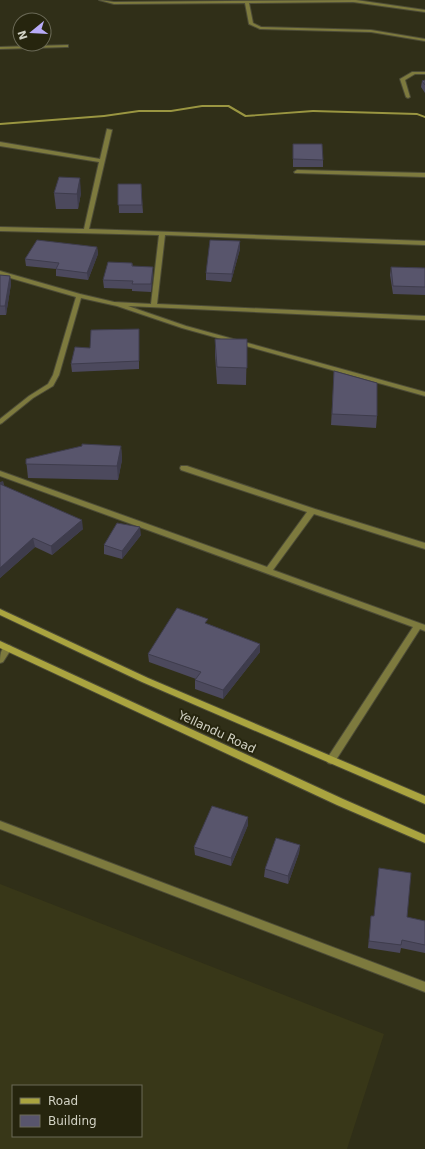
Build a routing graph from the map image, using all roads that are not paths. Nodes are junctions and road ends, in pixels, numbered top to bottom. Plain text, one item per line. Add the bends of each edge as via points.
1 (101, 0) edge
2 (176, 2) edge
3 (247, 3) junction
4 (425, 11) edge
5 (425, 40) edge
6 (66, 46) dead end
7 (0, 48) edge
8 (425, 73) edge
9 (408, 97) dead end
10 (109, 130) dead end
11 (0, 144) edge
12 (102, 161) junction
13 (297, 172) dead end
14 (425, 175) edge
15 (0, 229) edge
16 (86, 232) junction
17 (162, 233) junction
18 (425, 243) edge
19 (0, 273) edge
20 (79, 296) junction
21 (114, 304) junction
22 (154, 306) junction
23 (425, 318) edge
24 (425, 394) edge
25 (0, 422) edge
26 (184, 468) dead end
27 (0, 473) edge
28 (312, 511) junction
29 (425, 546) edge
30 (269, 570) junction
31 (0, 612) edge
32 (421, 627) edge
33 (4, 646) edge
34 (0, 660) edge
35 (331, 760) junction
36 (425, 800) edge
37 (0, 824) edge
38 (425, 840) edge
39 (425, 987) edge

1 - 2 street via 114,3
2 - 3 street
3 - 4 street via 353,1
3 - 5 street via 251,24 260,28 371,31
6 - 7 street
8 - 9 street via 414,73 402,79
10 - 12 street
11 - 12 street
12 - 16 street
13 - 14 street
15 - 16 street
16 - 17 street
17 - 18 street
17 - 22 street
19 - 20 street
20 - 21 street
20 - 25 street via 51,385 31,397
21 - 22 street
21 - 24 street via 184,327
22 - 23 street
26 - 28 street
27 - 30 street
28 - 29 street
28 - 30 street
30 - 32 street
31 - 35 main road, Yellandu Road via 145,680
32 - 35 street
33 - 34 street
33 - 38 main road, Yellandu Road
35 - 36 main road, Yellandu Road
37 - 39 street

